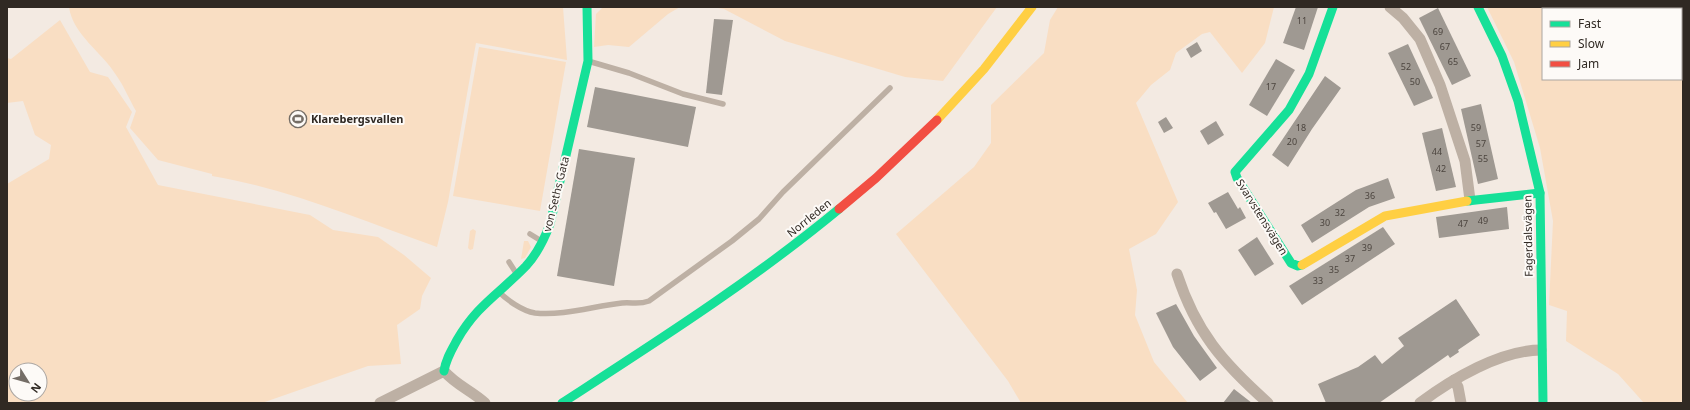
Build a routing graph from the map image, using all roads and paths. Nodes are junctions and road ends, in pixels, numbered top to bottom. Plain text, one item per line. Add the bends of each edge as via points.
1 (587, 7) edge
2 (1032, 7) edge
3 (1333, 7) edge
4 (1390, 7) edge
5 (1478, 7) edge
6 (588, 61) junction
7 (890, 88) dead end
8 (723, 104) dead end
9 (1540, 193) junction
10 (1470, 200) junction
11 (530, 234) dead end
12 (543, 243) junction
13 (509, 262) dead end
14 (1177, 274) dead end
15 (517, 275) junction
16 (498, 291) junction
17 (1541, 350) junction
18 (444, 371) junction
19 (1454, 380) junction
20 (380, 403) edge
21 (485, 403) edge
22 (562, 403) edge
23 (1268, 403) edge
24 (1420, 403) edge
25 (1461, 403) edge
26 (1543, 403) edge

1 - 6 main road, von Seths Gata
2 - 22 main road, Norrleden via 950,106 833,216 721,298
3 - 10 main road, Svarvstensvägen via 1308,74 1289,110 1235,172 1291,262 1298,266 1307,263 1385,216
4 - 10 street via 1420,39 1440,85 1465,161
5 - 9 main road, Fagerdalsvägen via 1502,56 1518,101
6 - 8 lane via 629,73 683,94
6 - 12 main road, von Seths Gata via 550,224
7 - 16 lane via 783,192 759,219 649,301 640,304 624,302 561,312 534,313 505,298
9 - 10 main road, Svarvstensvägen
9 - 17 main road, Fagerdalsvägen
11 - 12 lane
12 - 15 main road, von Seths Gata
13 - 15 lane
14 - 23 street via 1186,301 1206,337 1228,366
15 - 16 main road, von Seths Gata
16 - 18 main road, von Seths Gata via 467,322 446,359
17 - 19 street via 1527,350 1511,355
17 - 26 main road, Fagerdalsvägen
18 - 20 street
18 - 21 street via 456,384 475,394
19 - 24 street
19 - 25 street

